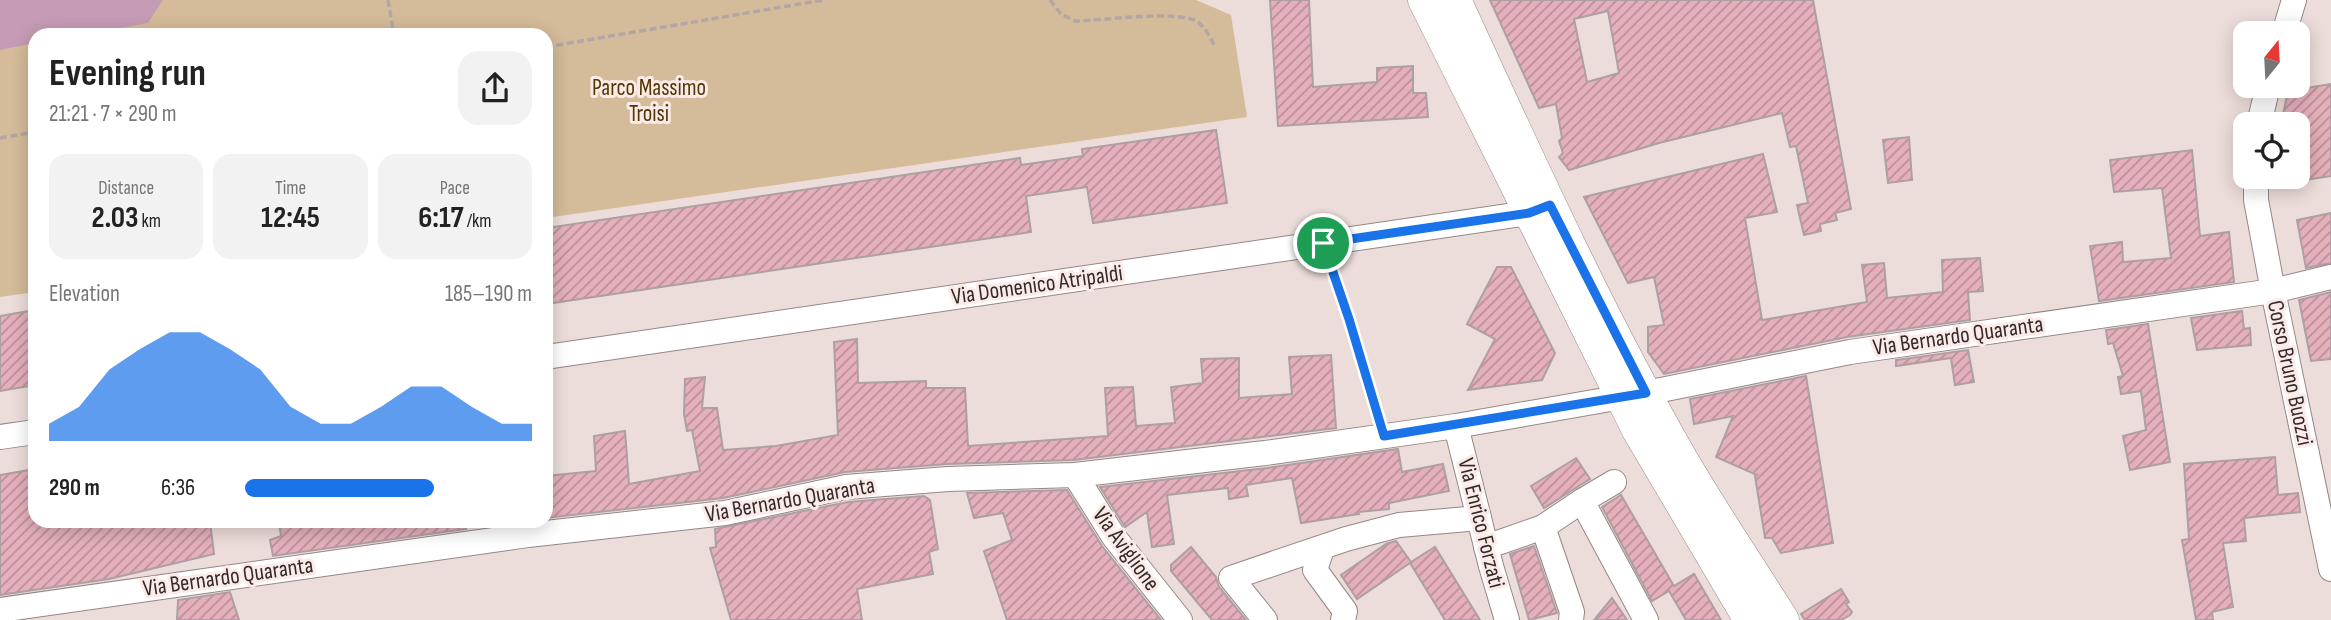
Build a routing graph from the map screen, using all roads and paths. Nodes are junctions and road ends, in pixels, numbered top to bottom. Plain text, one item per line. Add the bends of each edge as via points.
1 (388, 0) edge
2 (823, 0) edge
3 (1050, 0) edge
4 (1424, 0) edge
5 (1455, 0) edge
6 (2294, 0) edge
7 (2288, 21) edge
8 (393, 28) edge
9 (1213, 45) dead end
10 (553, 46) edge
11 (28, 133) edge
12 (0, 138) edge
13 (2256, 189) edge
14 (1539, 209) junction
15 (1323, 243) junction
16 (2331, 277) edge
17 (2273, 291) junction
18 (553, 356) edge
19 (1634, 395) junction
20 (1456, 426) junction
21 (28, 433) edge
22 (1384, 436) junction
23 (0, 437) edge
24 (1075, 474) junction
25 (1614, 482) dead end
26 (1582, 501) junction
27 (1479, 518) junction
28 (1543, 527) junction
29 (1486, 547) junction
30 (1321, 549) junction
31 (2331, 569) edge
32 (0, 610) edge
33 (1180, 620) edge
34 (1265, 620) edge
35 (1343, 620) edge
36 (1507, 620) edge
37 (1571, 620) edge
38 (1646, 620) edge
39 (1750, 620) edge
40 (1783, 620) edge

1 - 8 path
2 - 10 path
3 - 9 path via 1061,14 1075,21 1180,15 1198,22
4 - 14 main road
5 - 14 main road
6 - 7 street
11 - 12 path
13 - 17 street, Corso Bruno Buozzi
14 - 15 street, Via Domenico Atripaldi
14 - 19 main road
15 - 18 street, Via Domenico Atripaldi
15 - 22 path
16 - 17 street, Via Bernardo Quaranta
17 - 19 street, Via Bernardo Quaranta via 1850,352
17 - 31 street, Corso Bruno Buozzi
19 - 20 street, Via Bernardo Quaranta
19 - 39 main road via 1638,430
19 - 40 main road via 1682,459
20 - 22 street, Via Bernardo Quaranta
20 - 27 street, Via Enrico Forzati
21 - 23 street
22 - 24 street, Via Bernardo Quaranta
24 - 32 street, Via Bernardo Quaranta via 846,487 725,513 514,537
24 - 33 street, Via Aviglione via 1114,537
25 - 26 street
26 - 28 street
26 - 38 street
27 - 29 street, Via Enrico Forzati
27 - 30 street via 1399,525
28 - 29 street
28 - 37 street
29 - 36 street, Via Enrico Forzati
30 - 34 street via 1231,578
30 - 35 street via 1315,570 1345,611

